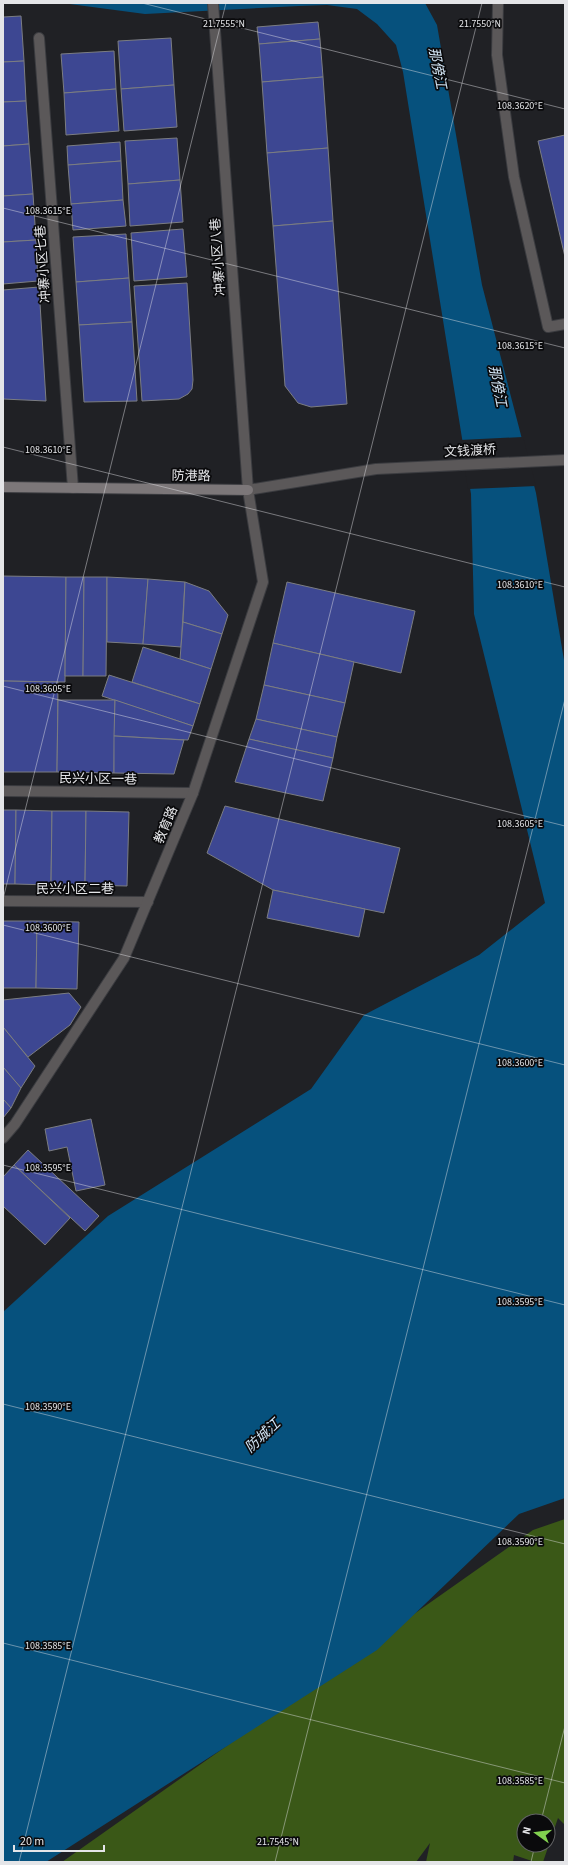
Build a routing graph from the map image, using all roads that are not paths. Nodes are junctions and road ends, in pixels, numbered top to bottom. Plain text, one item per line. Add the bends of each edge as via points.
1 (214, 3) edge
2 (498, 3) edge
3 (39, 38) dead end
4 (565, 324) edge
5 (565, 460) edge
6 (376, 469) joint
7 (3, 487) edge
8 (73, 488) junction
9 (248, 490) junction
10 (3, 791) edge
11 (193, 793) junction
12 (3, 901) edge
13 (148, 902) junction
14 (3, 1138) edge

1 - 9 street, 冲寨小区八巷
2 - 4 street via 497,55 514,177 548,327
3 - 8 street, 冲寨小区七巷
5 - 6 street, 文钱渡桥
6 - 9 street, 防港路
7 - 8 street, 防港路
8 - 9 street, 防港路
9 - 11 street, 教育路 via 263,582
10 - 11 street, 民兴小区一巷
11 - 13 street, 教育路
12 - 13 street, 民兴小区二巷
13 - 14 street, 教育路 via 124,958 16,1124

